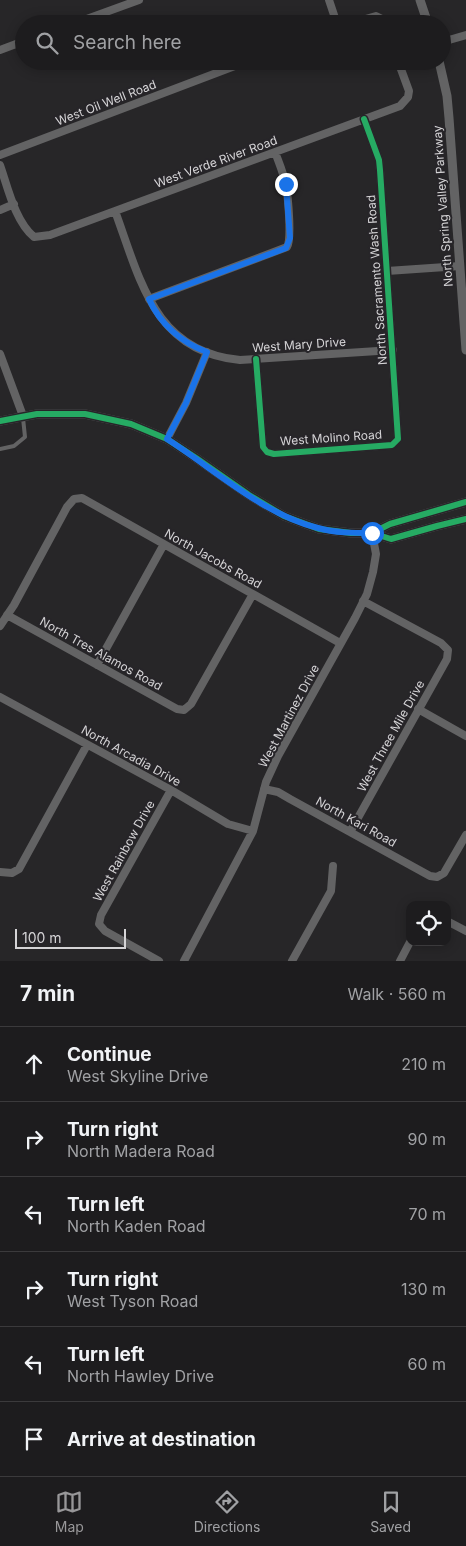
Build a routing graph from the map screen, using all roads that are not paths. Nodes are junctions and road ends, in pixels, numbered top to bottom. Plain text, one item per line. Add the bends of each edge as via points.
1 (139, 0) edge
2 (329, 0) edge
3 (420, 0) edge
4 (98, 15) edge
5 (335, 15) edge
6 (425, 15) edge
7 (466, 35) edge
8 (451, 39) edge
9 (15, 45) edge
10 (0, 50) edge
11 (224, 70) edge
12 (401, 70) edge
13 (441, 70) edge
14 (364, 119) junction
15 (275, 152) junction
16 (0, 155) edge
17 (0, 165) edge
18 (14, 204) junction
19 (0, 210) edge
20 (115, 212) junction
21 (463, 266) edge
22 (387, 271) junction
23 (149, 299) junction
24 (393, 350) junction
25 (466, 350) edge
26 (207, 352) junction
27 (0, 354) edge
28 (256, 360) junction
29 (2, 366) edge
30 (23, 416) junction
31 (0, 421) edge
32 (167, 439) junction
33 (396, 442) joint
34 (0, 449) edge
35 (466, 502) edge
36 (466, 519) edge
37 (372, 533) junction
38 (164, 544) junction
39 (253, 594) junction
40 (363, 602) junction
41 (7, 615) junction
42 (0, 626) edge
43 (340, 643) junction
44 (97, 665) junction
45 (2, 698) edge
46 (0, 708) edge
47 (418, 709) junction
48 (466, 736) edge
49 (87, 744) junction
50 (264, 788) junction
51 (171, 790) junction
52 (254, 831) junction
53 (350, 832) junction
54 (466, 834) edge
55 (333, 866) dead end
56 (0, 872) edge
57 (451, 922) edge
58 (466, 931) edge
59 (408, 946) edge
60 (159, 961) edge
61 (184, 961) edge
62 (292, 961) edge
63 (400, 961) edge

1 - 4 street
2 - 5 street
3 - 6 street
7 - 8 street
9 - 10 street
11 - 16 street, West Oil Well Road
12 - 14 street, West Verde River Road via 409,91 405,102
13 - 21 street, North Spring Valley Parkway via 449,111
14 - 15 street, West Verde River Road
14 - 22 street, North Sacramento Wash Road via 379,160
15 - 20 street, West Verde River Road
15 - 23 street via 286,184 288,245 283,250
17 - 18 street
18 - 19 street
18 - 20 street, West Verde River Road via 27,231 34,237 50,235
20 - 23 street, West Mary Drive
21 - 22 street
21 - 25 street, North Spring Valley Parkway
22 - 24 street, North Sacramento Wash Road
23 - 26 street, West Mary Drive via 172,331 188,344
24 - 28 street, West Mary Drive
24 - 33 street, North Sacramento Wash Road via 399,435
26 - 28 street, West Mary Drive via 231,359
26 - 32 street
27 - 29 street
28 - 33 street, West Molino Road via 263,447 267,452 382,446
29 - 30 street
30 - 31 street
30 - 32 street via 85,414 131,424
30 - 34 lane via 25,437 14,446
32 - 37 street via 284,516 319,529
35 - 37 street via 390,524
36 - 37 street via 390,539
37 - 40 street, West Martinez Drive via 376,554
38 - 39 street, North Jacobs Road
38 - 41 street, North Jacobs Road via 82,498 74,499
38 - 44 street
39 - 43 street, North Jacobs Road
39 - 44 street, North Tres Alamos Road via 191,704 184,710
40 - 43 street, West Martinez Drive
40 - 47 street, West Three Mile Drive via 441,643 448,650 447,659
41 - 42 street
41 - 44 street, North Tres Alamos Road
43 - 50 street, West Martinez Drive
45 - 46 street
45 - 49 street, North Arcadia Drive
47 - 48 street
47 - 53 street, West Three Mile Drive
49 - 51 street, North Arcadia Drive
49 - 56 street via 19,869 12,873
50 - 52 street, West Martinez Drive
50 - 53 street, North Kari Road via 278,792
51 - 52 street, North Arcadia Drive via 228,824
51 - 60 street, West Rainbow Drive via 99,924 105,931
52 - 61 street, West Martinez Drive
53 - 54 street, North Kari Road via 437,877 444,874
55 - 62 street via 331,892
57 - 58 street
59 - 63 street

